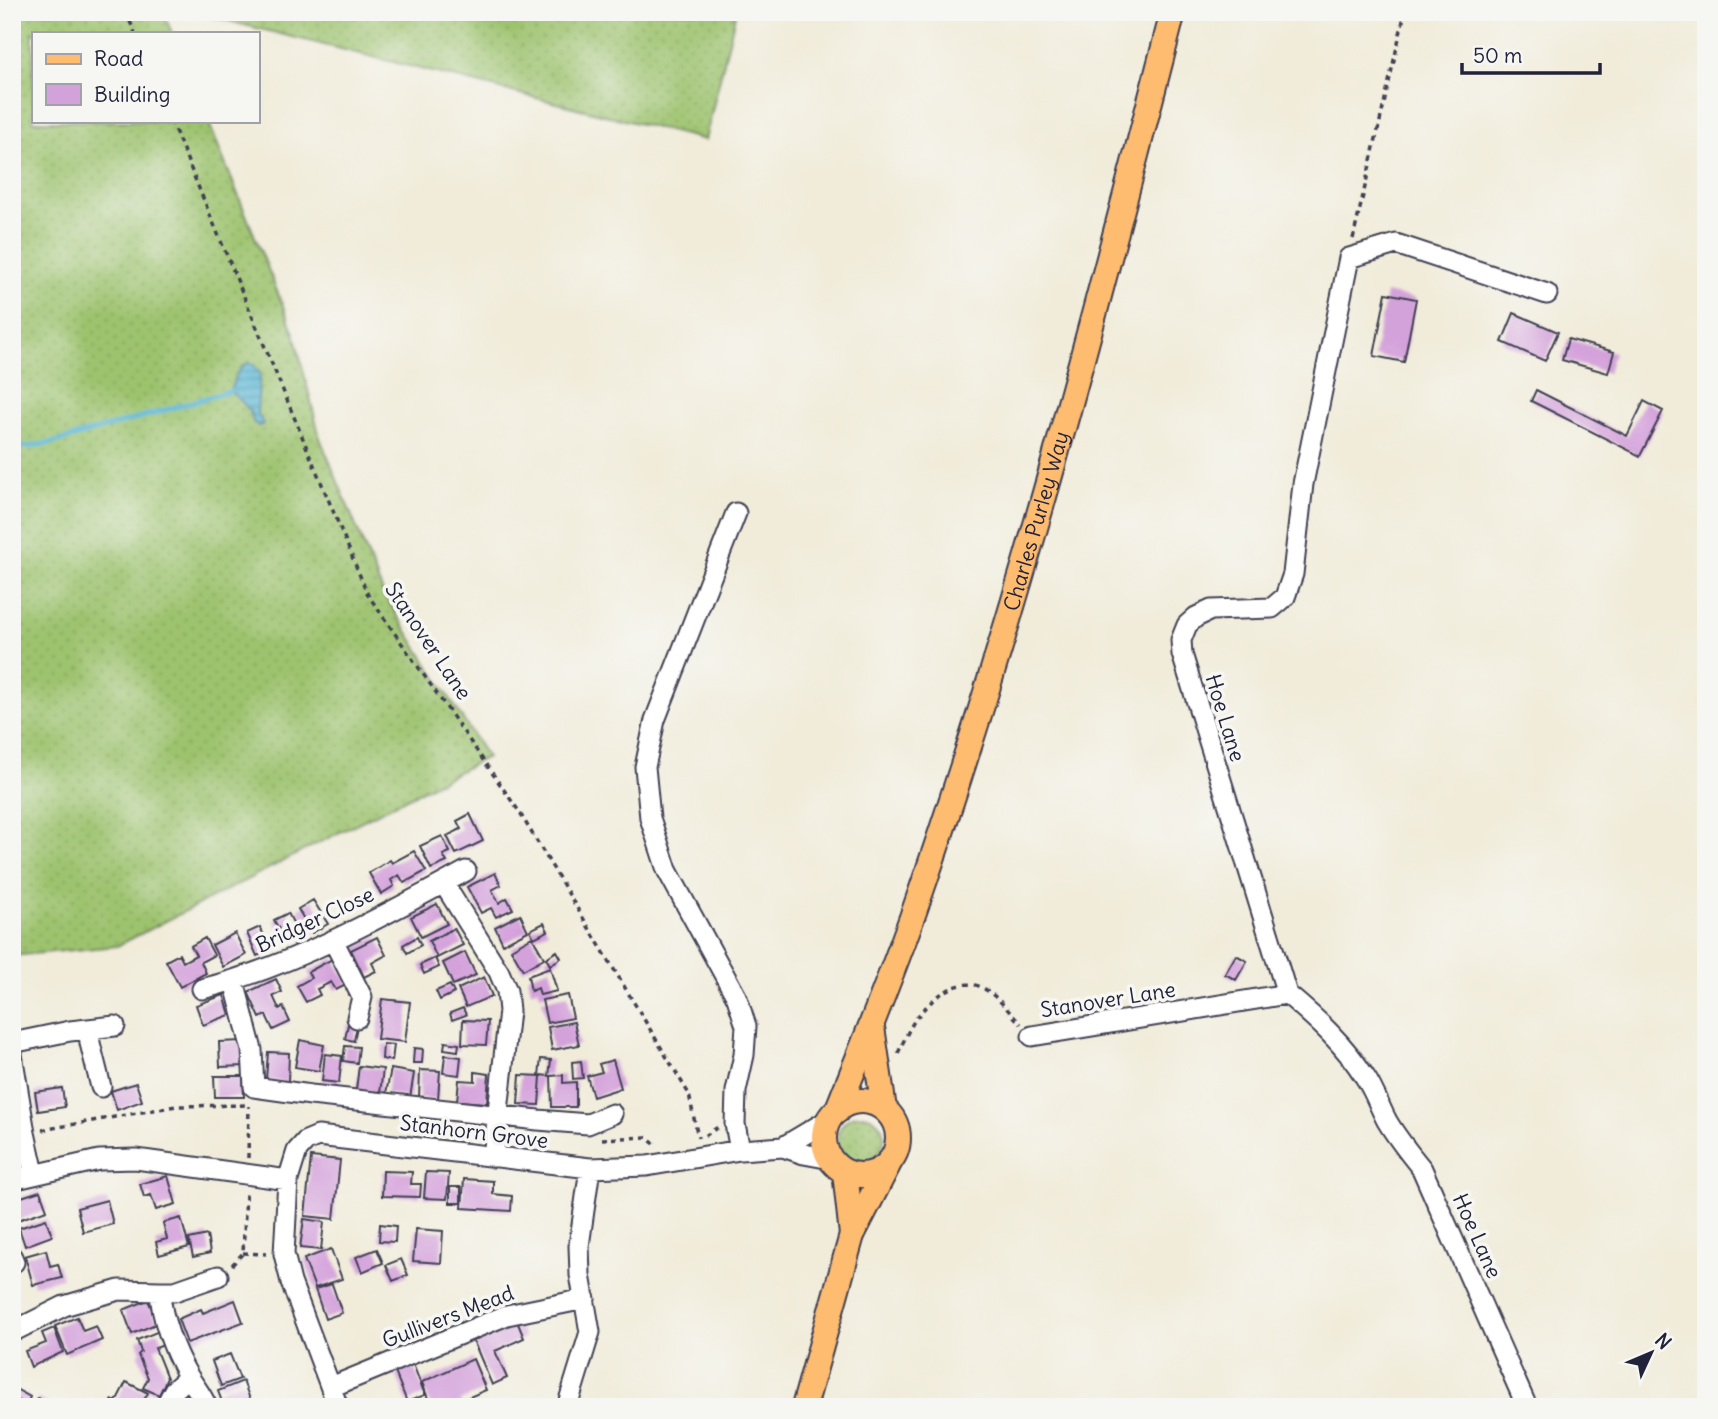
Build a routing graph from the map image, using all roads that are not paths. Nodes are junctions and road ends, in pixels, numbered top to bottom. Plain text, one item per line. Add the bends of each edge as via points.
1 (1173, 12) edge
2 (1547, 294) dead end
3 (736, 513) dead end
4 (467, 871) dead end
5 (444, 884) junction
6 (333, 940) junction
7 (234, 981) junction
8 (202, 989) dead end
9 (1287, 994) junction
10 (358, 1018) dead end
11 (871, 1022) junction
12 (115, 1026) dead end
13 (89, 1029) junction
14 (1032, 1036) road end
15 (12, 1044) edge
16 (12, 1054) edge
17 (101, 1087) dead end
18 (884, 1109) junction
19 (612, 1114) dead end
20 (833, 1115) junction
21 (497, 1117) junction
22 (783, 1147) junction
23 (740, 1150) junction
24 (493, 1157) junction
25 (889, 1163) junction
26 (838, 1165) junction
27 (590, 1168) junction
28 (34, 1173) junction
29 (12, 1180) edge
30 (288, 1180) junction
31 (852, 1235) junction
32 (218, 1276) dead end
33 (160, 1291) junction
34 (585, 1299) junction
35 (12, 1332) edge
36 (189, 1377) junction
37 (331, 1387) junction
38 (165, 1407) edge
39 (207, 1407) edge
40 (338, 1407) edge
41 (567, 1407) edge
42 (804, 1407) edge
43 (1527, 1407) edge

1 - 11 main road, Charles Purley Way via 1024,570 916,906
2 - 9 street, Hoe Lane via 1396,244 1349,258 1303,484 1293,574 1285,597 1272,608 1211,610 1186,625 1182,654
3 - 23 street via 655,720 645,766 650,818 667,870 737,998 746,1026 736,1091
4 - 5 street, Bridger Close
5 - 6 street, Bridger Close
5 - 21 street via 508,991
6 - 7 street, Bridger Close
6 - 10 street via 362,997
7 - 8 street, Bridger Close
7 - 21 street via 252,1049 254,1087
9 - 14 street, Stanover Lane
9 - 43 street, Hoe Lane via 1348,1052 1400,1142 1422,1169
11 - 18 main road, Charles Purley Way
11 - 20 main road, Charles Purley Way
12 - 13 street
13 - 15 street
13 - 17 street
16 - 28 street
18 - 20 main road via 860,1101
18 - 25 main road via 897,1129 896,1153
19 - 21 street via 588,1124
20 - 22 street, Stanhorn Grove
20 - 26 main road via 824,1140
21 - 24 street
22 - 23 street, Stanhorn Grove
22 - 26 street, Stanhorn Grove
23 - 27 street, Stanhorn Grove via 647,1166
24 - 27 street, Stanhorn Grove
24 - 30 street, Stanhorn Grove via 318,1136 297,1151
25 - 26 main road via 869,1175 857,1175
25 - 31 main road
26 - 31 main road
27 - 34 street via 579,1246
28 - 29 street
28 - 30 street via 99,1160 136,1159
30 - 37 street, Stanhorn Grove via 284,1254
31 - 42 main road
32 - 33 street via 176,1291
33 - 35 street via 119,1290 64,1306
33 - 36 street
34 - 37 street, Gullivers Mead via 507,1315
34 - 41 street via 590,1332
36 - 38 street via 174,1390
36 - 39 street
37 - 40 street, Stanhorn Grove

